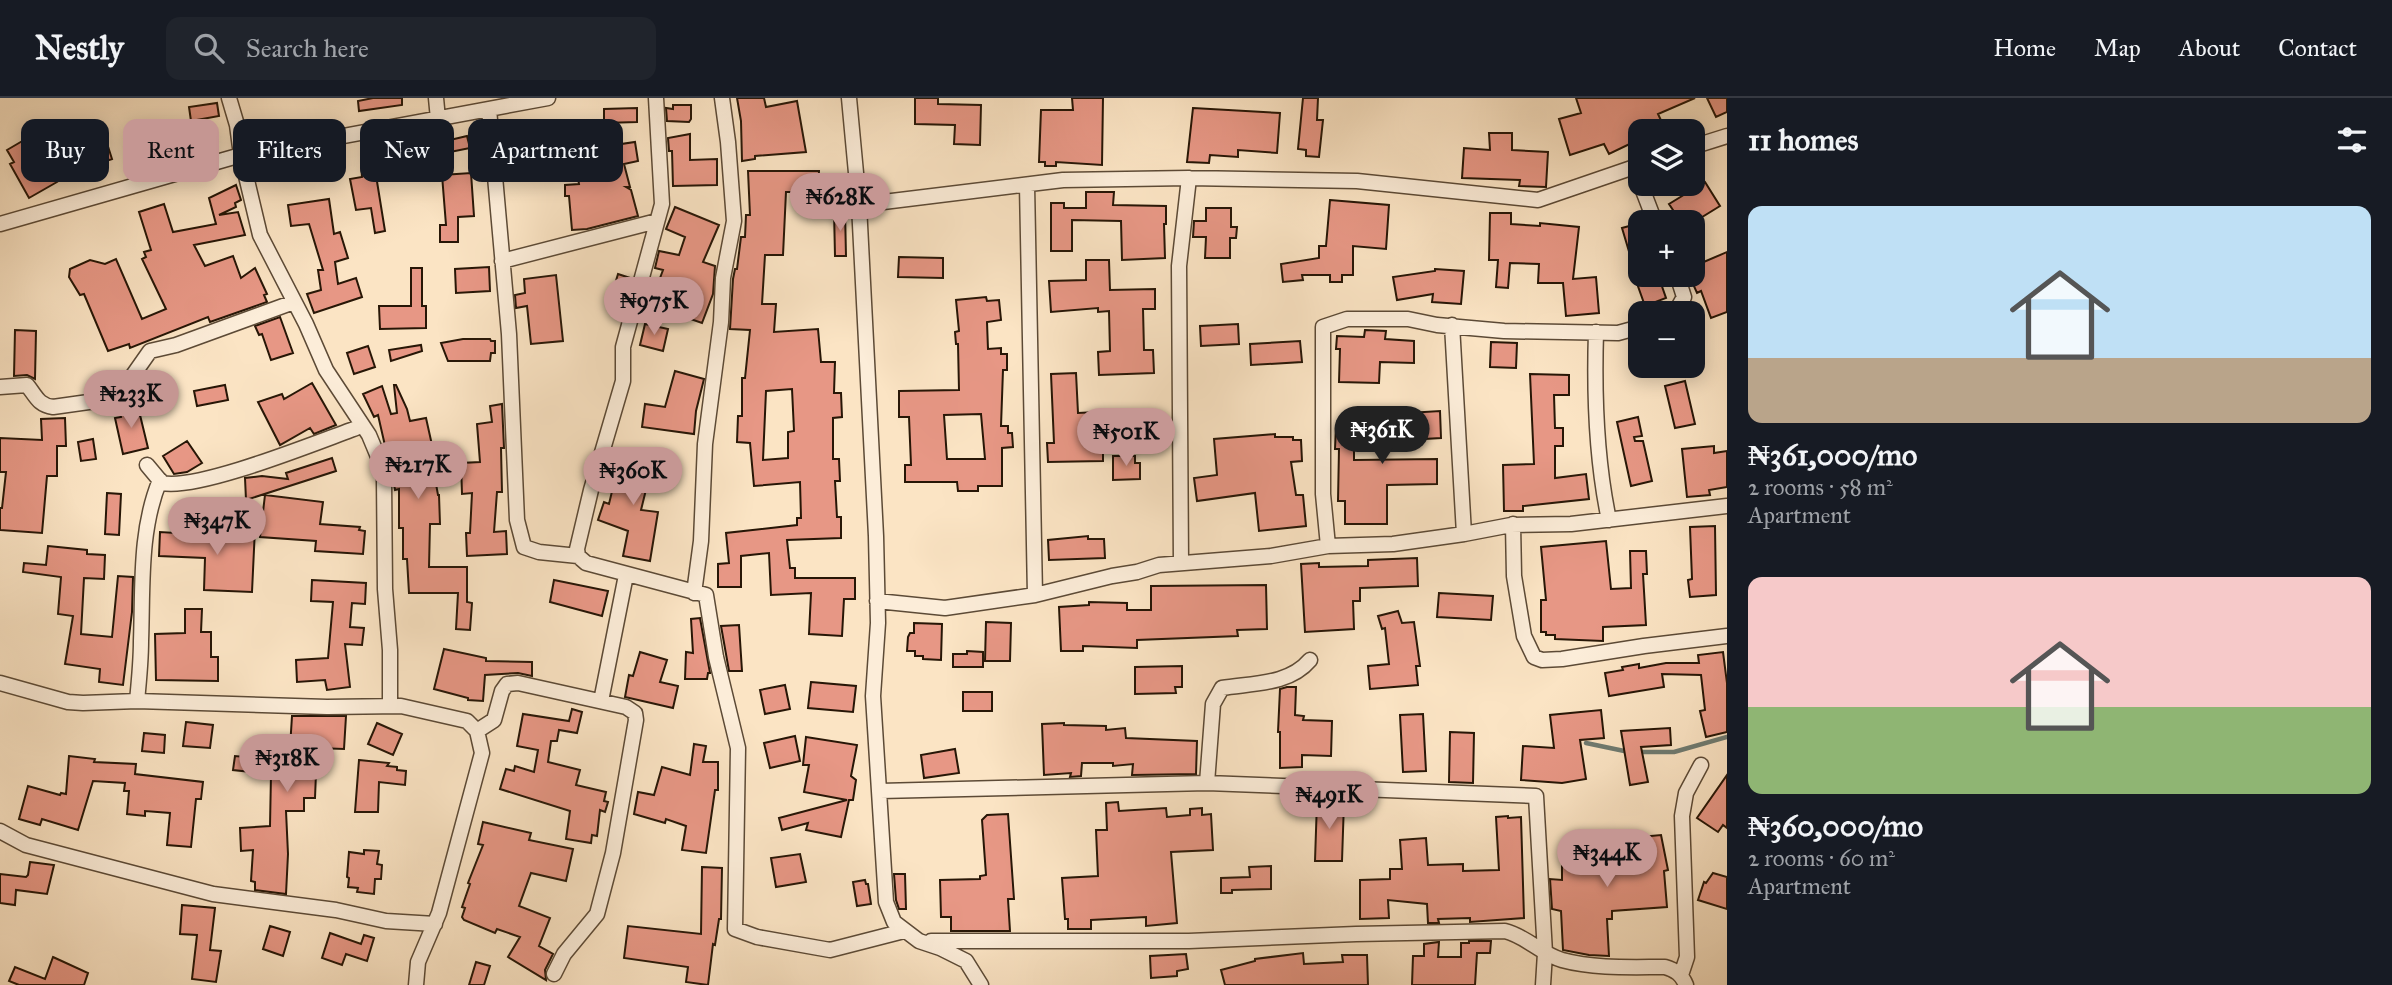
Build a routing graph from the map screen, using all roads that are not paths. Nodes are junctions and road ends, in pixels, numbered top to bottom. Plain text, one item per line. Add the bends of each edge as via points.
1 (229, 98) edge
2 (436, 98) edge
3 (548, 98) edge
4 (656, 98) edge
5 (722, 98) edge
6 (849, 98) edge
7 (489, 109) junction
8 (235, 119) edge
9 (438, 119) joint
10 (1727, 136) edge
11 (1705, 144) edge
12 (233, 157) edge
13 (1628, 169) edge
14 (1189, 178) junction
15 (247, 182) edge
16 (1027, 185) junction
17 (859, 205) junction
18 (657, 221) junction
19 (0, 224) edge
20 (502, 261) junction
21 (294, 302) junction
22 (1452, 325) junction
23 (1628, 330) edge
24 (1596, 332) junction
25 (0, 387) edge
26 (362, 426) junction
27 (147, 465) dead end
28 (160, 480) junction
29 (1727, 506) edge
30 (1609, 520) junction
31 (1513, 524) junction
32 (1464, 534) junction
33 (1328, 546) junction
34 (578, 556) junction
35 (1181, 563) junction
36 (626, 575) junction
37 (694, 593) junction
38 (1035, 595) junction
39 (877, 601) junction
40 (1727, 636) edge
41 (1310, 660) dead end
42 (0, 683) edge
43 (137, 701) junction
44 (601, 701) junction
45 (390, 706) junction
46 (477, 731) junction
47 (1700, 765) dead end
48 (1207, 783) junction
49 (880, 791) junction
50 (0, 831) edge
51 (435, 924) junction
52 (904, 931) junction
53 (919, 941) junction
54 (976, 941) junction
55 (1545, 953) junction
56 (966, 961) junction
57 (554, 974) dead end
58 (1684, 980) edge
59 (416, 985) edge
60 (981, 985) edge
61 (1544, 985) edge

1 - 8 street
2 - 9 street
3 - 7 street
4 - 18 street via 662,204
5 - 37 street via 734,221 723,278 705,443
6 - 17 street
7 - 9 street
7 - 20 street
10 - 11 street
12 - 19 street
13 - 14 street via 1538,200 1357,181
14 - 16 street
14 - 35 street via 1179,265
15 - 21 street via 260,235
16 - 17 street
16 - 38 street
17 - 39 street
18 - 20 street
18 - 34 street via 623,347 623,381 591,490
20 - 34 street via 517,520 524,547
21 - 25 street via 150,351 117,398 53,407 35,399 27,385
21 - 26 street via 326,370
22 - 24 street
22 - 32 street
22 - 33 street via 1347,319 1323,327 1322,494
23 - 24 street
24 - 30 street via 1597,421
26 - 28 street via 255,464 180,484
26 - 45 street via 384,479
27 - 28 street
28 - 43 street via 151,502 142,585
29 - 30 street
30 - 31 street
31 - 32 street
31 - 40 street via 1514,576 1524,636 1534,657 1562,659
32 - 33 street via 1393,544
33 - 35 street
34 - 36 street via 586,563
35 - 38 street
36 - 37 street
36 - 44 street
37 - 52 street via 706,596 738,748 735,929 830,950
38 - 39 street via 945,608
39 - 49 street via 873,696
41 - 48 street via 1285,679 1222,688 1213,704
42 - 43 street via 68,702
43 - 45 street
44 - 46 street via 507,684 494,720
44 - 57 street via 631,709 636,720 613,853 597,914 564,954
45 - 46 street via 450,716 467,721
46 - 51 street via 482,753
47 - 58 street via 1686,793 1682,816
48 - 49 street
48 - 55 street via 1536,796
49 - 52 street via 886,902 894,922
50 - 51 street via 26,845 213,894 386,921
51 - 59 street via 418,961
52 - 53 street
53 - 54 street
53 - 56 street
54 - 55 street via 1189,941 1488,931 1515,934
54 - 56 street
55 - 58 street via 1586,964 1665,967
55 - 61 street
56 - 60 street

